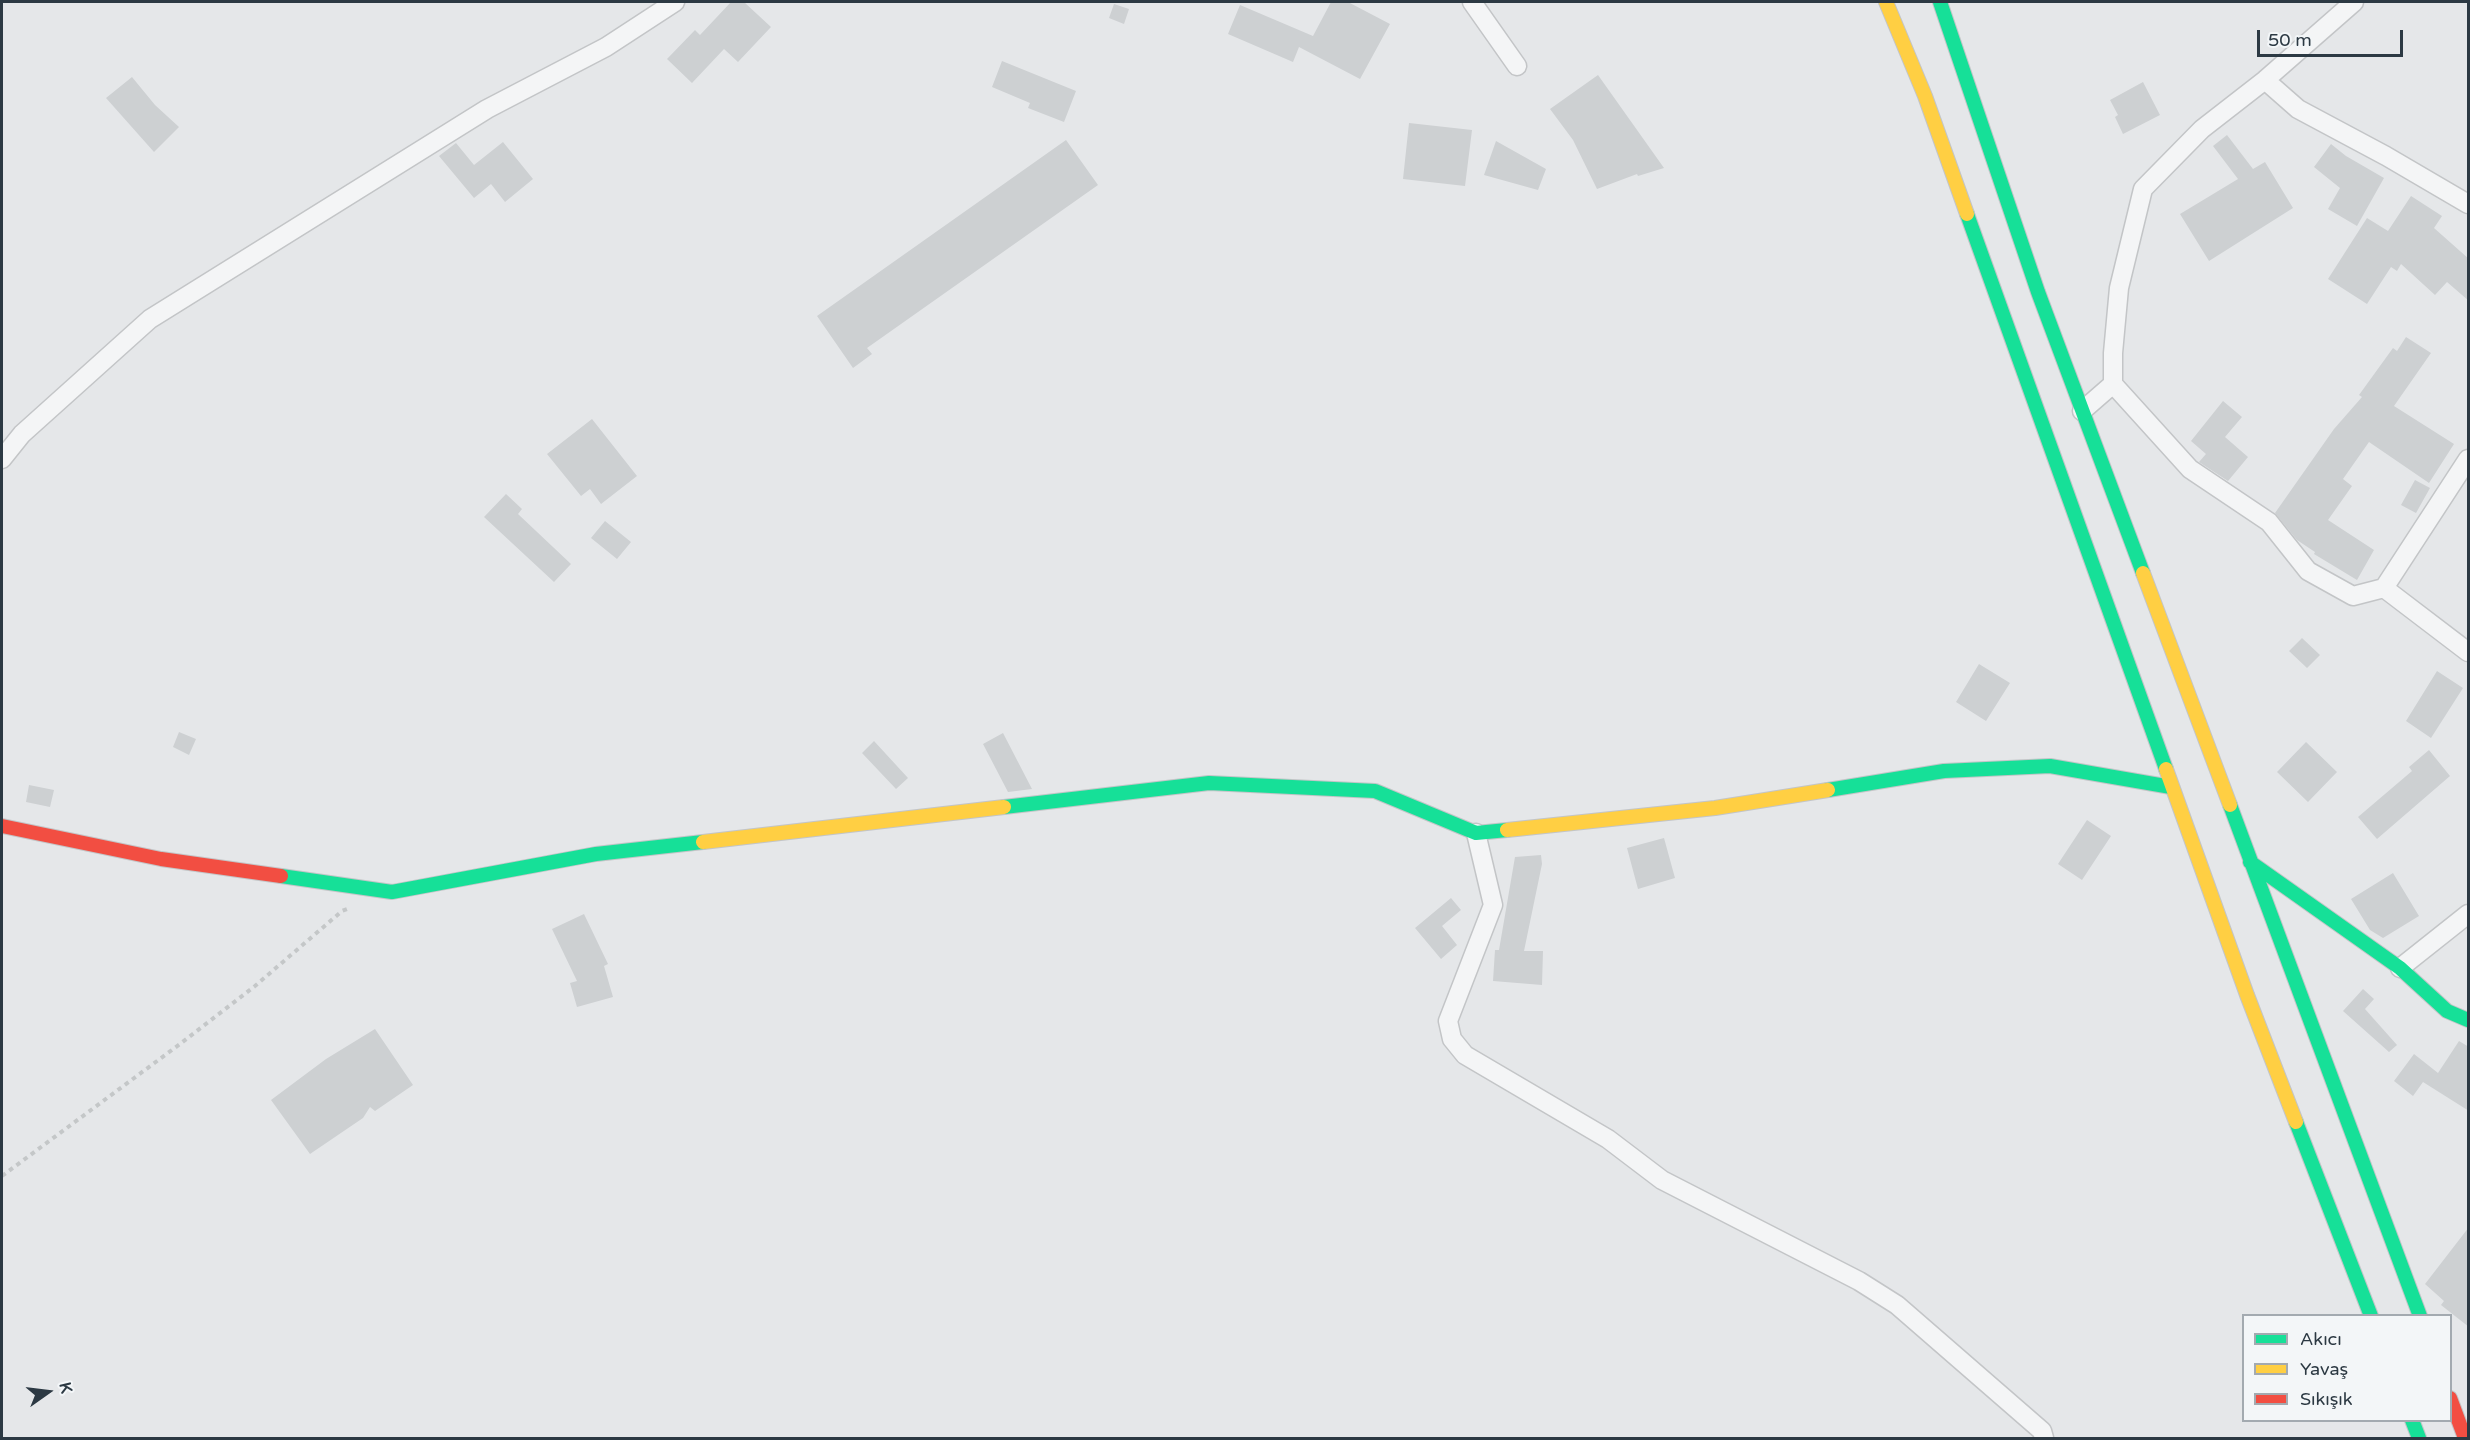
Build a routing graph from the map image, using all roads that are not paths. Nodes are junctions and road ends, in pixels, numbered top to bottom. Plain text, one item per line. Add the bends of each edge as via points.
1 (675, 2) edge
2 (1472, 2) edge
3 (1886, 2) edge
4 (1940, 2) edge
5 (2354, 2) edge
6 (1517, 66) dead end
7 (2265, 80) junction
8 (2467, 201) edge
9 (2113, 384) junction
10 (2082, 411) junction
11 (2, 459) edge
12 (2469, 459) edge
13 (2384, 588) junction
14 (2469, 652) edge
15 (2171, 787) junction
16 (2, 826) edge
17 (1476, 833) junction
18 (2250, 862) junction
19 (2469, 914) edge
20 (2400, 969) junction
21 (2469, 1020) edge
22 (2370, 1314) edge
23 (2419, 1314) edge
24 (2452, 1401) edge
25 (2413, 1422) edge
26 (2044, 1438) edge
27 (2419, 1438) edge
28 (2465, 1438) edge

1 - 11 street via 606,47 487,109 150,319 22,434
2 - 6 street
3 - 15 main road via 1929,108
4 - 10 main road
5 - 7 street
7 - 8 street via 2298,109
7 - 9 street via 2202,129 2143,189 2119,288
9 - 10 street
9 - 13 street via 2190,469 2269,522 2308,571 2353,596
10 - 18 main road
12 - 13 street
13 - 14 street
15 - 17 main road via 2050,766 1944,771 1715,808
15 - 22 main road
16 - 17 main road via 161,859 392,892 596,854 1209,783 1375,791
17 - 26 street via 1493,905 1448,1021 1452,1039 1466,1054 1608,1139 1662,1180 1859,1281 1897,1305 2042,1431
18 - 20 main road
18 - 23 main road
19 - 20 street
20 - 21 main road via 2448,1011
24 - 28 main road
25 - 27 main road

